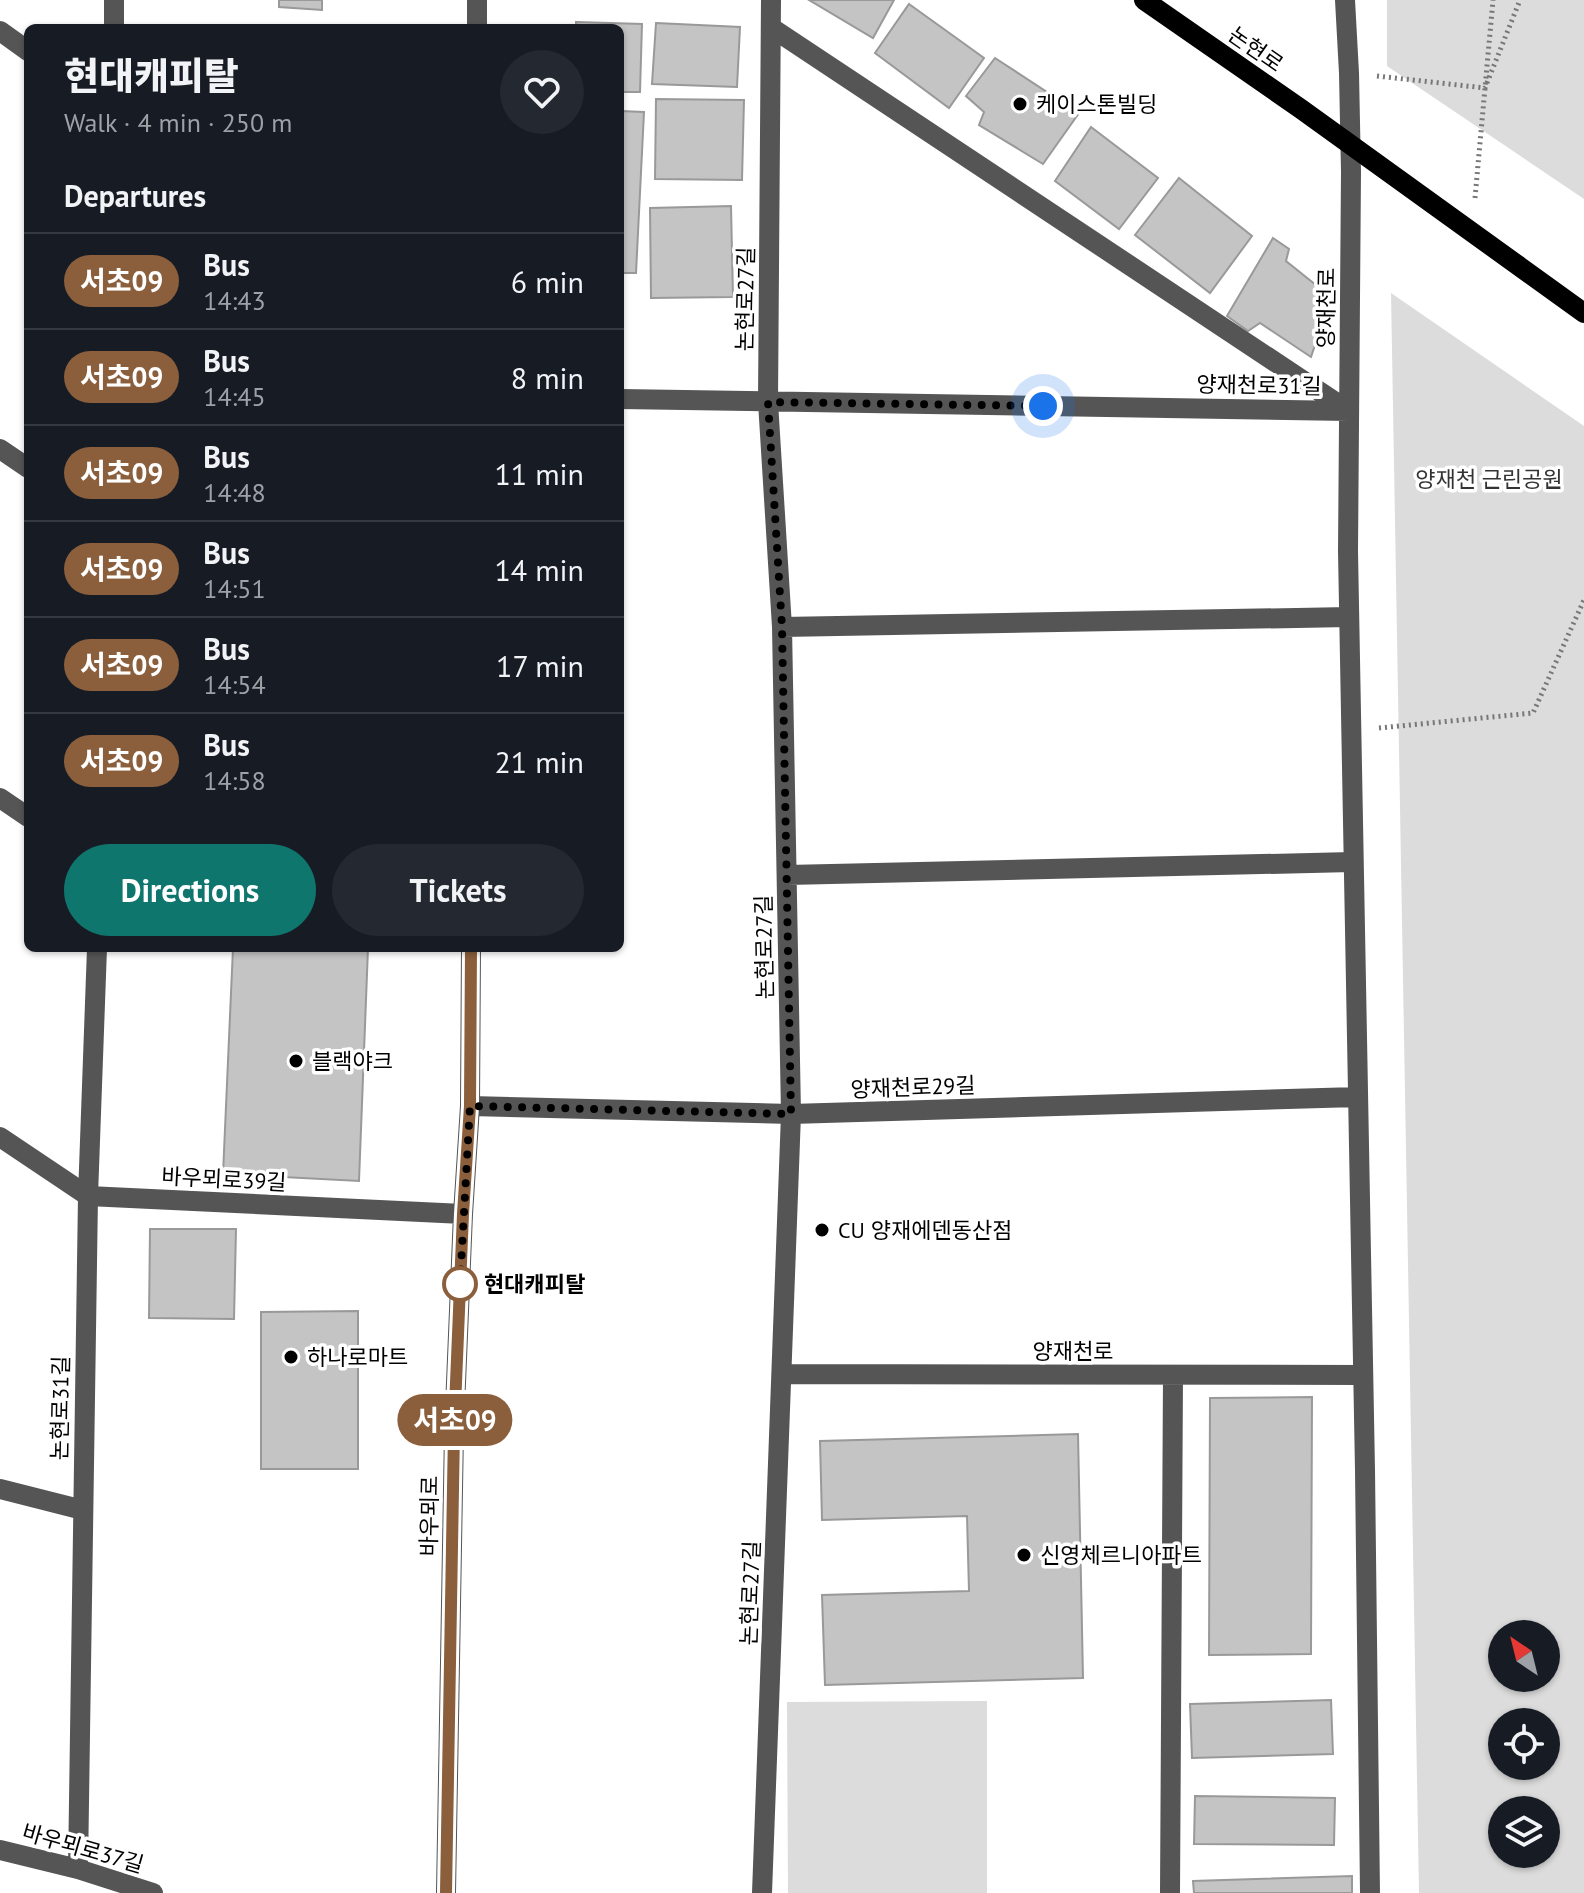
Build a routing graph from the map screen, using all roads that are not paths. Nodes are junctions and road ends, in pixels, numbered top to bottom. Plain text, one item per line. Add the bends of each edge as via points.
1 (114, 0) edge
2 (477, 0) edge
3 (771, 0) edge
4 (1144, 0) edge
5 (1345, 0) edge
6 (114, 24) edge
7 (477, 24) edge
8 (772, 28) junction
9 (0, 31) edge
10 (24, 48) edge
11 (1584, 313) edge
12 (624, 399) edge
13 (768, 402) junction
14 (1349, 411) junction
15 (0, 449) edge
16 (24, 465) edge
17 (1349, 617) junction
18 (782, 627) junction
19 (0, 798) edge
20 (24, 814) edge
21 (1352, 862) junction
22 (787, 875) junction
23 (97, 952) edge
24 (471, 952) edge
25 (1357, 1097) junction
26 (470, 1106) junction
27 (791, 1114) junction
28 (0, 1137) edge
29 (88, 1196) junction
30 (463, 1214) junction
31 (782, 1374) junction
32 (1173, 1375) junction
33 (1363, 1375) junction
34 (0, 1489) edge
35 (83, 1510) junction
36 (0, 1850) edge
37 (78, 1869) junction
38 (153, 1893) edge
39 (446, 1893) edge
40 (762, 1893) edge
41 (1170, 1893) edge
42 (1370, 1893) edge

1 - 6 street
2 - 7 street
3 - 8 street, 논현로27길
4 - 11 main road, 논현로
5 - 14 street, 양재천로 via 1351,172
8 - 13 street, 논현로27길
8 - 14 street, 양재천로31길
9 - 10 street
12 - 13 street, 양재천로31길
13 - 14 street, 양재천로31길
13 - 18 street, 논현로27길
14 - 17 street, 양재천로
15 - 16 street
17 - 18 street
17 - 21 street, 양재천로
18 - 22 street, 논현로27길
19 - 20 street
21 - 22 street
21 - 25 street, 양재천로
22 - 27 street, 논현로27길
23 - 29 street, 논현로31길
24 - 26 street, 바우뫼로
25 - 27 street, 양재천로29길
25 - 33 street, 양재천로
26 - 27 street, 양재천로29길
26 - 30 street, 바우뫼로
27 - 31 street, 논현로27길
28 - 29 street
29 - 30 street, 바우뫼로39길
29 - 35 street, 논현로31길
30 - 39 street, 바우뫼로
31 - 32 street, 양재천로
31 - 40 street, 논현로27길
32 - 33 street, 양재천로
32 - 41 street
33 - 42 street, 양재천로
34 - 35 street
35 - 37 street, 논현로31길
36 - 37 street, 바우뫼로37길
37 - 38 street, 바우뫼로37길

